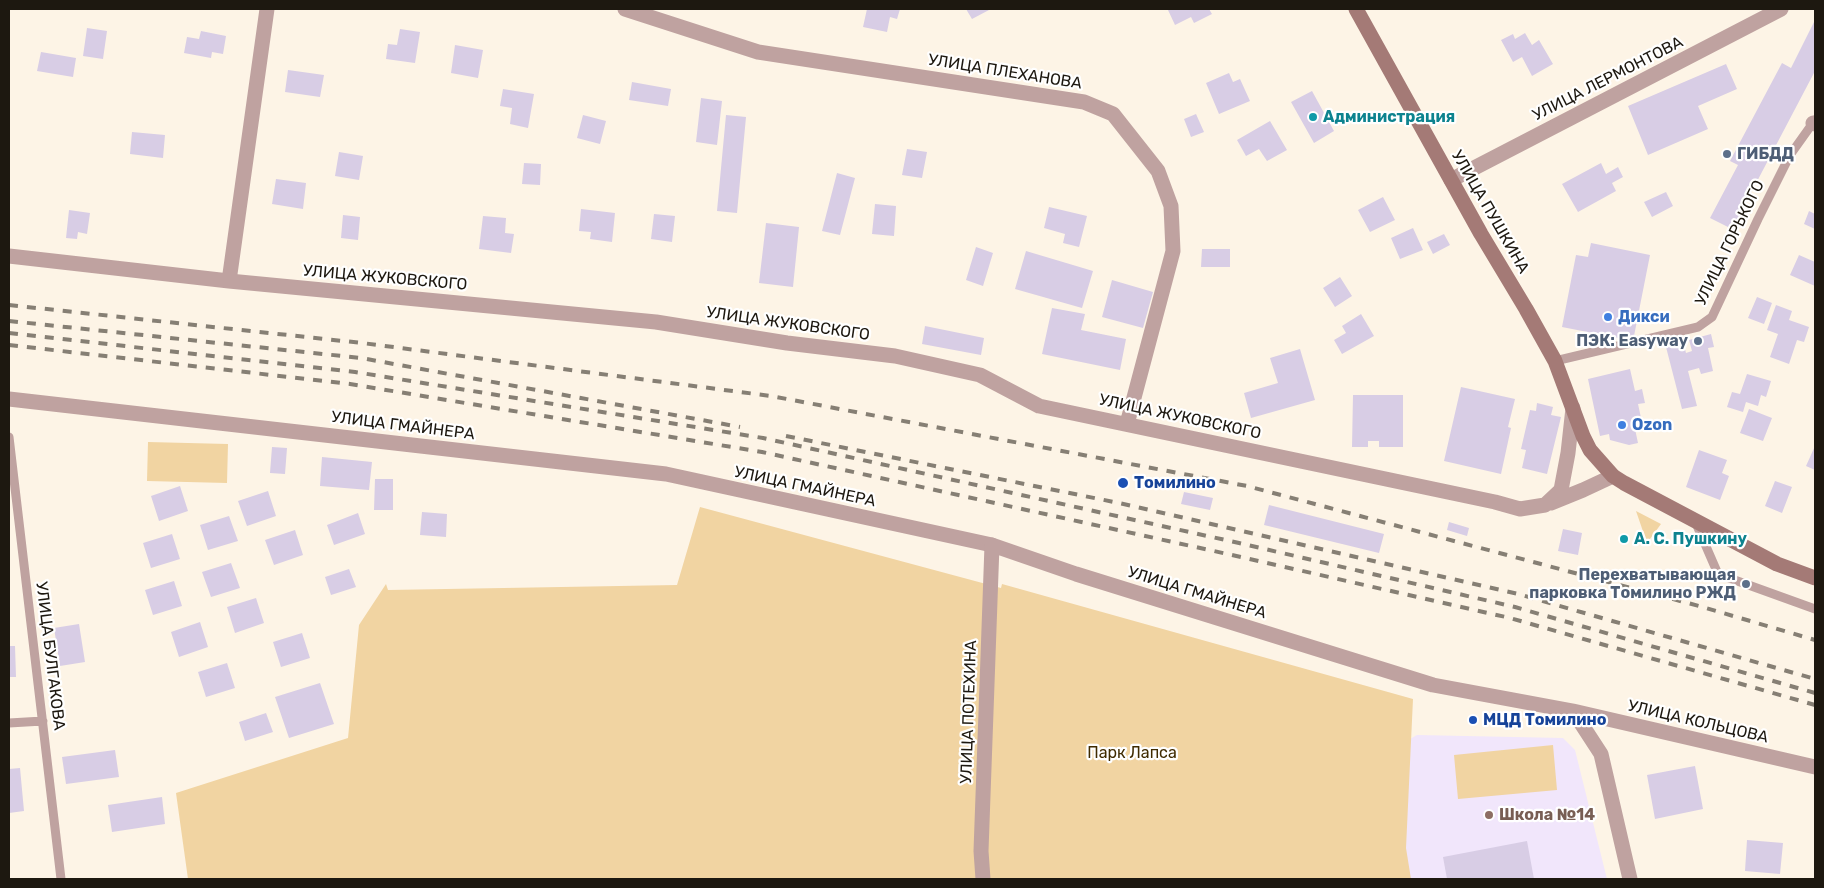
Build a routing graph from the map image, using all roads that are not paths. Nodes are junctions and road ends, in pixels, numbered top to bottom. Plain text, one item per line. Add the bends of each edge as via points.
1 (267, 9) edge
2 (625, 9) edge
3 (1356, 9) edge
4 (1781, 9) edge
5 (1815, 122) edge
6 (1451, 180) junction
7 (9, 256) edge
8 (229, 281) junction
9 (1555, 361) junction
10 (9, 399) edge
11 (1573, 408) junction
12 (1127, 424) junction
13 (9, 437) edge
14 (1614, 476) junction
15 (1544, 505) junction
16 (1694, 520) junction
17 (992, 545) junction
18 (1815, 578) edge
19 (1815, 609) edge
20 (1573, 711) junction
21 (43, 721) junction
22 (9, 723) edge
23 (1815, 767) edge
24 (61, 879) edge
25 (983, 879) edge
26 (1630, 879) edge

1 - 8 street
2 - 12 street, УЛИЦА ПЛЕХАНОВА via 758,52 1084,102 1113,114 1158,171 1171,206 1173,251
3 - 6 main road, УЛИЦА ПУШКИНА
4 - 6 street, УЛИЦА ЛЕРМОНТОВА
5 - 9 lane, УЛИЦА ГОРЬКОГО via 1790,155 1712,317 1698,328
6 - 9 main road, УЛИЦА ПУШКИНА
7 - 8 street, УЛИЦА ЖУКОВСКОГО
8 - 12 street, УЛИЦА ЖУКОВСКОГО via 656,322 895,356 980,375 1039,406
9 - 11 main road, УЛИЦА ПУШКИНА
10 - 17 street, УЛИЦА ГМАЙНЕРА via 666,474
11 - 14 main road, УЛИЦА ПУШКИНА via 1590,450
11 - 15 street via 1561,490
12 - 15 street, УЛИЦА ЖУКОВСКОГО via 1520,509
13 - 21 lane, УЛИЦА БУЛГАКОВА
14 - 15 street, УЛИЦА ЖУКОВСКОГО
14 - 16 main road, УЛИЦА ПУШКИНА
16 - 18 main road, УЛИЦА ПУШКИНА via 1777,564
16 - 19 lane via 1718,574
17 - 20 street, УЛИЦА ГМАЙНЕРА via 1433,685
17 - 25 street, УЛИЦА ПОТЕХИНА via 981,851
20 - 23 street, УЛИЦА КОЛЬЦОВА
20 - 26 street via 1600,754
21 - 22 lane
21 - 24 lane, УЛИЦА БУЛГАКОВА

